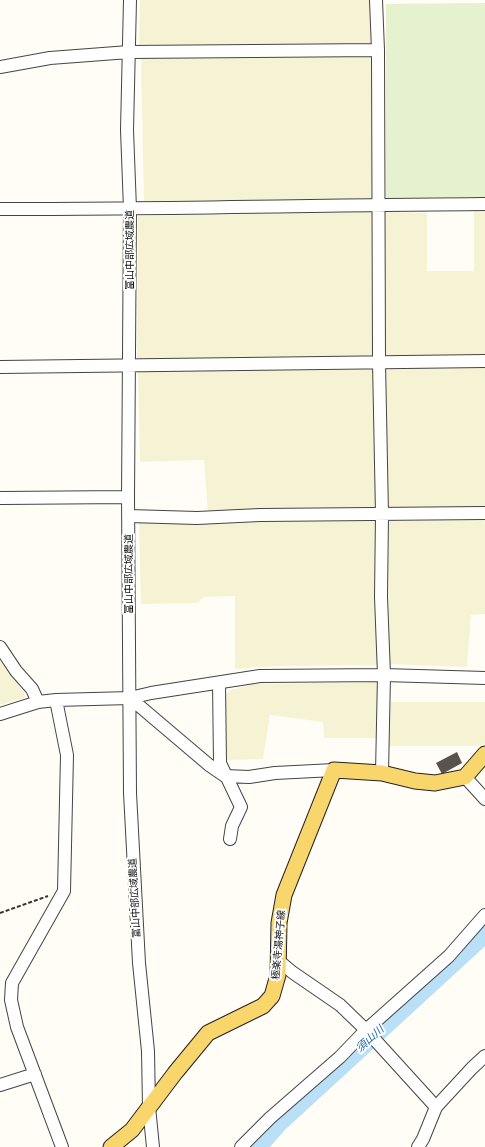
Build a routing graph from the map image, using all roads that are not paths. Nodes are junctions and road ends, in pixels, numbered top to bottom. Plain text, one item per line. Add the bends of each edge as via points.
1 (130, 0) edge
2 (376, 0) edge
3 (378, 50) junction
4 (130, 52) junction
5 (0, 67) edge
6 (485, 204) edge
7 (378, 205) junction
8 (0, 209) edge
9 (130, 209) junction
10 (485, 361) edge
11 (379, 362) junction
12 (130, 364) junction
13 (0, 366) edge
14 (128, 497) junction
15 (0, 498) edge
16 (485, 513) edge
17 (382, 514) junction
18 (129, 516) junction
19 (0, 647) edge
20 (384, 675) junction
21 (485, 678) edge
22 (219, 683) junction
23 (130, 698) junction
24 (56, 700) junction
25 (38, 702) junction
26 (0, 714) edge
27 (485, 754) edge
28 (334, 770) junction
29 (382, 773) junction
30 (225, 776) junction
31 (465, 777) junction
32 (485, 799) edge
33 (230, 839) dead end
34 (485, 915) edge
35 (279, 961) junction
36 (366, 1030) junction
37 (485, 1056) edge
38 (35, 1074) junction
39 (0, 1085) edge
40 (436, 1106) junction
41 (149, 1107) junction
42 (62, 1147) edge
43 (111, 1147) edge
44 (153, 1147) edge
45 (241, 1147) edge
46 (418, 1147) edge

1 - 4 street, 富山中部広域農道
2 - 3 street
3 - 4 street
3 - 7 street
4 - 5 street via 50,58
4 - 9 street, 富山中部広域農道
6 - 7 street
7 - 9 street
7 - 11 street
8 - 9 street
9 - 12 street, 富山中部広域農道
10 - 11 street
11 - 12 street
11 - 17 street
12 - 13 street
12 - 14 street, 富山中部広域農道
14 - 15 street
14 - 18 street, 富山中部広域農道
16 - 17 street
17 - 18 street via 196,518
17 - 20 street via 381,597
18 - 23 street, 富山中部広域農道
19 - 25 street via 32,689
20 - 21 street
20 - 22 street via 260,676
20 - 29 street
22 - 23 street
22 - 30 street via 220,763
23 - 24 street
23 - 30 street via 209,766
23 - 41 street, 富山中部広域農道 via 130,793 139,962 148,1051
24 - 25 street
24 - 38 street via 67,755 64,891 12,983 11,1000 17,1027
25 - 26 street
27 - 31 main road
28 - 29 main road
28 - 30 street via 249,777
28 - 35 main road, 極楽寺湯神子線 via 284,895 279,923
29 - 31 main road via 415,781 435,782
30 - 33 street via 241,807 232,826
31 - 32 street
34 - 36 street via 449,956
35 - 36 street via 340,1005
35 - 41 main road, 極楽寺湯神子線 via 272,996 263,1006 208,1033
36 - 40 street
36 - 45 street
37 - 40 street
38 - 39 street
38 - 42 street
40 - 46 street
41 - 43 main road, 極楽寺湯神子線 via 132,1130
41 - 44 street, 富山中部広域農道

